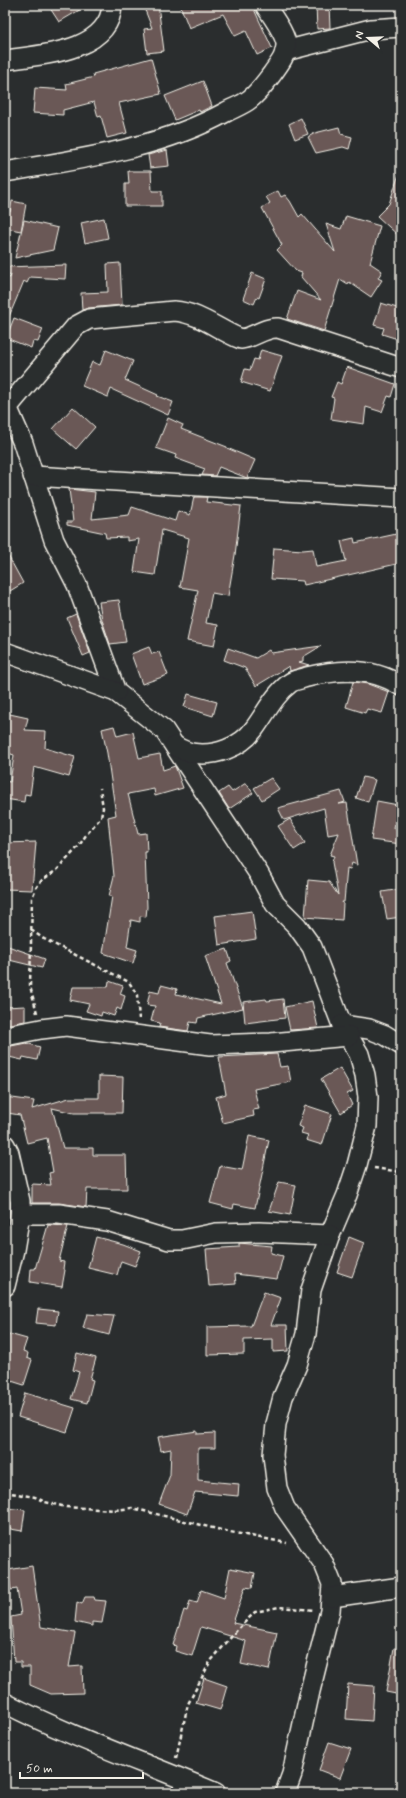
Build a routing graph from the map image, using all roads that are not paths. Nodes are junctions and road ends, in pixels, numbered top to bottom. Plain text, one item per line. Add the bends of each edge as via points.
1 (112, 5) edge
2 (265, 5) edge
3 (401, 27) edge
4 (285, 51) junction
5 (5, 60) edge
6 (5, 172) edge
7 (401, 368) edge
8 (6, 410) edge
9 (34, 476) junction
10 (401, 498) edge
11 (5, 652) edge
12 (401, 686) edge
13 (116, 692) junction
14 (175, 746) junction
15 (345, 1031) junction
16 (5, 1036) edge
17 (401, 1045) edge
18 (5, 1145) edge
19 (20, 1214) junction
20 (330, 1235) junction
21 (5, 1286) edge
22 (401, 1587) edge
23 (331, 1604) junction
24 (5, 1703) edge
25 (216, 1793) edge
26 (285, 1793) edge

1 - 5 street via 110,18 93,39 68,49
2 - 4 street via 284,37
3 - 4 street via 371,29
4 - 6 street via 282,60 249,99 202,125 146,144
7 - 8 street via 278,328 267,328 241,338 185,312 96,318 76,326
8 - 9 street via 23,443
9 - 10 street
9 - 13 street via 54,540 77,585
11 - 13 street
12 - 14 street via 378,674 327,672 291,682 278,693 254,729 242,741 226,749 207,754 191,753
13 - 14 street via 164,730
14 - 15 street via 259,874 275,904 297,926 312,947
15 - 16 street via 271,1043 210,1045 66,1026
15 - 17 street via 369,1029
15 - 20 street via 359,1054 365,1076 368,1097 367,1126 347,1195
18 - 19 street via 20,1201
19 - 20 street via 59,1214 107,1221 169,1240 216,1233
19 - 21 street
20 - 23 street via 311,1290 306,1334 276,1424 274,1455 277,1488 285,1508 324,1564 332,1584
22 - 23 street
23 - 26 street via 292,1774
24 - 25 street via 29,1716

